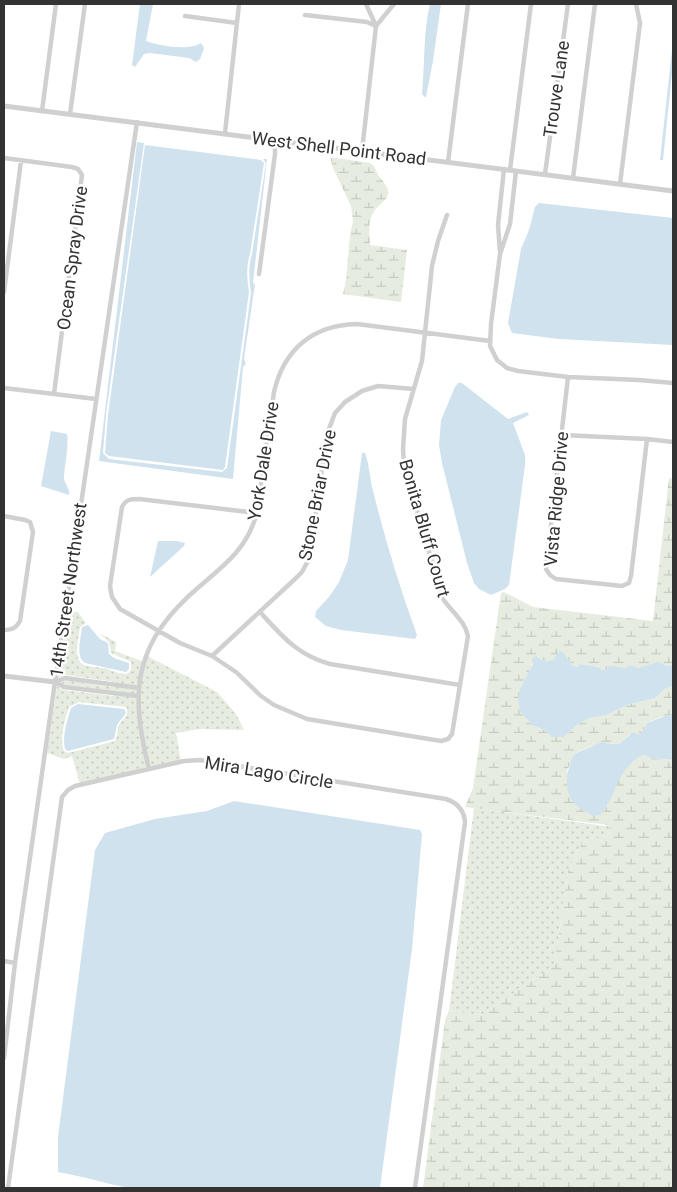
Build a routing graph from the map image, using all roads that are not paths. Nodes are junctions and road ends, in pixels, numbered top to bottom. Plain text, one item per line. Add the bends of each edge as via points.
1 (56, 4) edge
2 (85, 4) edge
3 (239, 4) edge
4 (366, 4) edge
5 (394, 4) edge
6 (468, 4) edge
7 (531, 4) edge
8 (568, 4) edge
9 (595, 4) edge
10 (636, 4) edge
11 (305, 15) dead end
12 (185, 16) dead end
13 (236, 23) junction
14 (376, 26) junction
15 (4, 106) edge
16 (42, 110) junction
17 (70, 114) junction
18 (137, 122) junction
19 (225, 134) junction
20 (275, 140) junction
21 (362, 151) junction
22 (4, 158) edge
23 (21, 161) junction
24 (448, 162) junction
25 (504, 169) junction
26 (513, 170) junction
27 (545, 174) junction
28 (573, 178) junction
29 (620, 184) junction
30 (673, 191) edge
31 (447, 215) dead end
32 (500, 254) junction
33 (260, 274) dead end
34 (4, 292) edge
35 (426, 333) junction
36 (490, 340) junction
37 (568, 377) junction
38 (673, 384) edge
39 (4, 388) edge
40 (414, 389) junction
41 (54, 394) junction
42 (96, 399) junction
43 (562, 435) junction
44 (647, 439) junction
45 (673, 442) edge
46 (258, 513) junction
47 (4, 516) edge
48 (260, 612) junction
49 (4, 630) edge
50 (159, 630) junction
51 (212, 656) junction
52 (4, 676) edge
53 (55, 682) junction
54 (460, 685) junction
55 (139, 688) junction
56 (138, 696) junction
57 (150, 770) junction
58 (4, 962) edge
59 (15, 963) junction
60 (4, 1058) edge
61 (8, 1188) edge
62 (415, 1188) edge

1 - 16 street
2 - 17 street
3 - 13 street
4 - 14 street
5 - 14 street
6 - 24 street
7 - 26 street
8 - 27 street, Trouve Lane
9 - 28 street
10 - 29 street via 640,23
11 - 14 street via 367,22
12 - 13 street
13 - 19 street
14 - 21 street
15 - 16 street, West Shell Point Road
16 - 17 street, West Shell Point Road
17 - 18 street, West Shell Point Road
18 - 19 street, West Shell Point Road
18 - 42 street, 14th Street Northwest
19 - 20 street, West Shell Point Road
20 - 21 street, West Shell Point Road
20 - 33 street
21 - 24 street, West Shell Point Road
22 - 23 street, Ocean Spray Drive
23 - 34 street
23 - 41 street, Ocean Spray Drive via 72,167 82,174
24 - 25 street, West Shell Point Road
25 - 26 street, West Shell Point Road
25 - 32 street via 498,225
26 - 27 street, West Shell Point Road
26 - 32 street via 510,224
27 - 28 street, West Shell Point Road
28 - 29 street, West Shell Point Road
29 - 30 street, West Shell Point Road
31 - 35 street, Bonita Bluff Court via 432,266
32 - 36 street
35 - 36 street, York Dale Drive
35 - 40 street, Bonita Bluff Court
35 - 46 street, York Dale Drive via 344,324 329,327 310,337 291,353 277,378 274,392
36 - 37 street via 494,356 506,368
37 - 38 street
37 - 43 street, Vista Ridge Drive
39 - 41 street
40 - 48 street, Stone Briar Drive via 378,386 362,391 335,413 327,434 308,559 298,576
40 - 54 street, Bonita Bluff Court via 404,426 404,465 443,599 464,622 468,636
41 - 42 street
42 - 53 street, 14th Street Northwest
43 - 44 street
43 - 44 street, Vista Ridge Drive via 546,569 556,579 622,586 629,582 631,576
44 - 45 street
46 - 50 street, York Dale Drive via 253,529 237,553 186,598
46 - 50 street, Bonita Bluff Court via 139,499 125,502 110,586 112,597 120,608
47 - 49 street via 30,522 33,532 20,620 10,630
48 - 51 street, Stone Briar Drive
48 - 54 street via 293,646 315,660
50 - 51 street, Bonita Bluff Court
50 - 55 street, York Dale Drive via 142,668
51 - 54 street, Bonita Bluff Court via 236,672 261,696 288,712 307,719 441,741 452,734
52 - 53 street
53 - 55 street via 65,678
53 - 56 street via 64,688
53 - 59 street, 14th Street Northwest
55 - 56 street, York Dale Drive
56 - 57 street, York Dale Drive via 140,726
57 - 61 street, Mira Lago Circle via 75,786 61,800
57 - 62 street, Mira Lago Circle via 200,760 446,799 462,810 465,822
58 - 59 street
59 - 60 street, 14th Street Northwest

